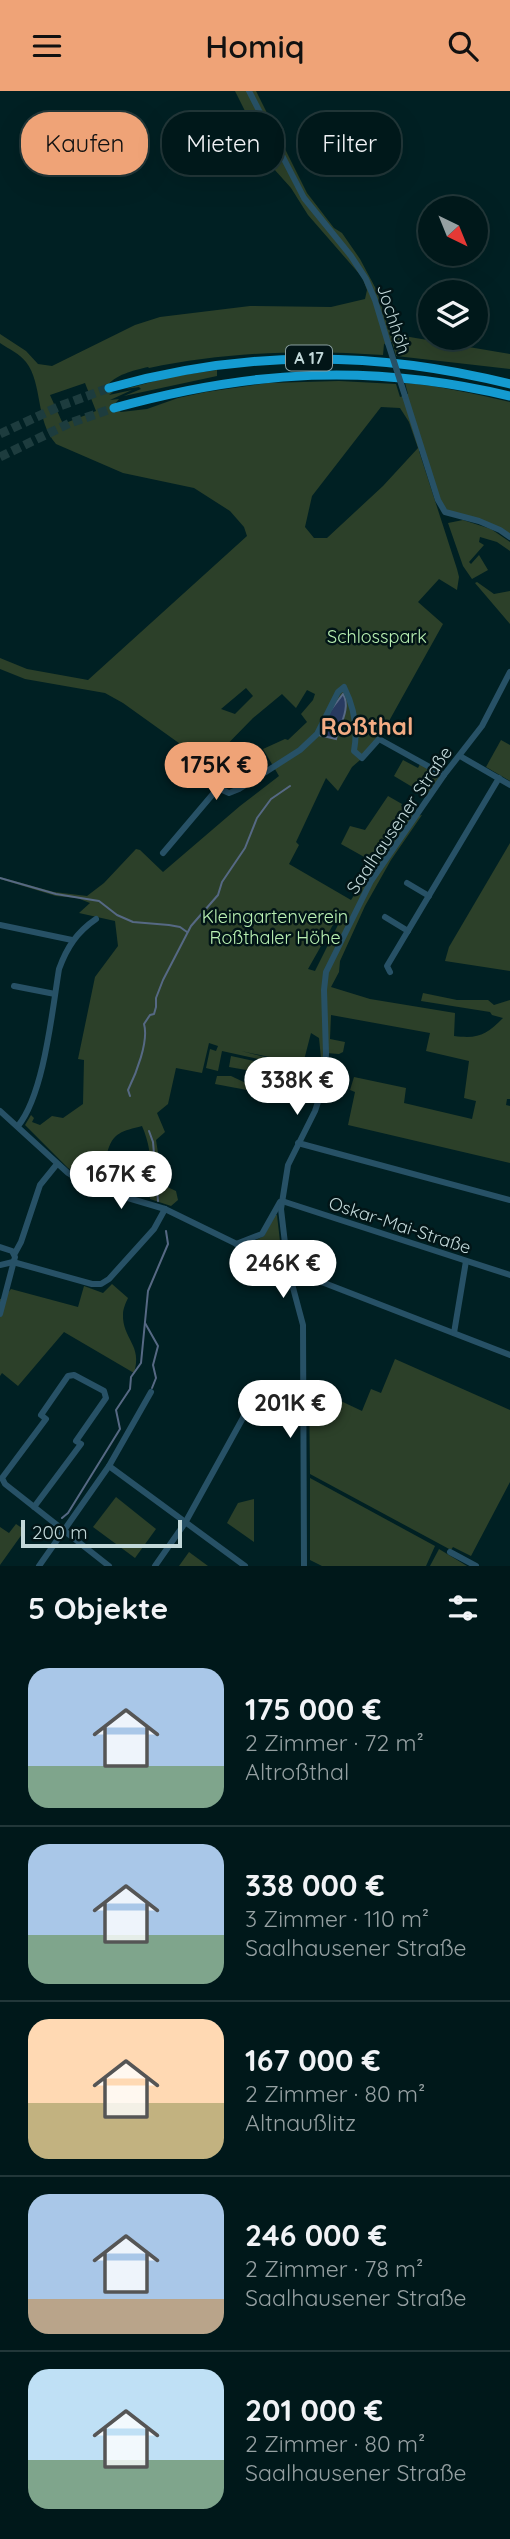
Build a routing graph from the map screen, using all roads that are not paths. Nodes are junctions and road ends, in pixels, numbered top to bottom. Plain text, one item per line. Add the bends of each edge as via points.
1 (249, 91) edge
2 (510, 383) edge
3 (109, 388) tunnel mouth
4 (510, 396) edge
5 (114, 408) tunnel mouth
6 (510, 537) edge
7 (510, 672) edge
8 (194, 754) dead end
9 (460, 755) junction
10 (444, 775) junction
11 (499, 778) junction
12 (510, 785) edge
13 (218, 788) junction
14 (163, 853) dead end
15 (407, 883) dead end
16 (429, 896) junction
17 (385, 918) dead end
18 (96, 919) dead end
19 (0, 925) edge
20 (408, 931) junction
21 (72, 940) junction
22 (390, 972) dead end
23 (14, 986) dead end
24 (55, 994) junction
25 (0, 1111) edge
26 (18, 1126) junction
27 (298, 1143) junction
28 (57, 1164) junction
29 (510, 1200) edge
30 (282, 1201) junction
31 (165, 1209) junction
32 (236, 1244) junction
33 (0, 1247) edge
34 (15, 1254) junction
35 (466, 1261) junction
36 (13, 1262) junction
37 (0, 1265) edge
38 (288, 1269) junction
39 (510, 1275) edge
40 (0, 1314) edge
41 (454, 1333) junction
42 (510, 1355) edge
43 (151, 1392) dead end
44 (244, 1416) dead end
45 (109, 1466) junction
46 (2, 1478) edge
47 (34, 1507) junction
48 (185, 1523) junction
49 (64, 1531) junction
50 (450, 1552) dead end
51 (39, 1566) edge
52 (109, 1566) edge
53 (155, 1566) edge
54 (245, 1566) edge
55 (304, 1566) edge
56 (477, 1566) edge

1 - 6 street, Jochhöh, bridge via 304,198 366,279 443,510
2 - 3 highway, A 17 via 435,367 309,358 209,366
4 - 5 highway, A 17 via 430,380 318,374 224,382
7 - 9 street, Saalhausener Straße via 482,726
8 - 13 street
9 - 10 street, Saalhausener Straße
9 - 11 street
10 - 13 street via 379,739 362,758 354,751 353,711 344,687 317,734 300,750 239,789 229,793
10 - 27 street, Saalhausener Straße via 371,881 326,972 324,1084
11 - 12 street
11 - 16 street
13 - 14 street
15 - 16 street
16 - 20 street
17 - 20 street
18 - 21 street
19 - 21 street
20 - 22 street via 387,966
21 - 24 street via 59,969
23 - 24 street
24 - 26 street via 35,1096
25 - 26 street
26 - 28 street
27 - 29 street
27 - 30 street, Saalhausener Straße via 288,1165
28 - 31 street via 99,1190
28 - 34 street via 40,1185
30 - 32 street via 262,1234
30 - 35 street, Oskar-Mai-Straße
30 - 38 street, Saalhausener Straße
31 - 32 street
31 - 36 street via 154,1229 102,1284
32 - 38 street
33 - 34 street
34 - 36 street
35 - 39 street, Oskar-Mai-Straße
35 - 41 street
36 - 37 street
36 - 40 street
38 - 41 street
38 - 55 street, Saalhausener Straße via 303,1325
41 - 42 street
43 - 45 street
44 - 48 street
45 - 48 street
45 - 49 street
46 - 47 street
46 - 47 street via 46,1419 41,1415 68,1376 104,1391 106,1398 76,1441 81,1444
47 - 49 street
48 - 53 street
48 - 54 street
49 - 51 street
49 - 52 street
50 - 56 street

